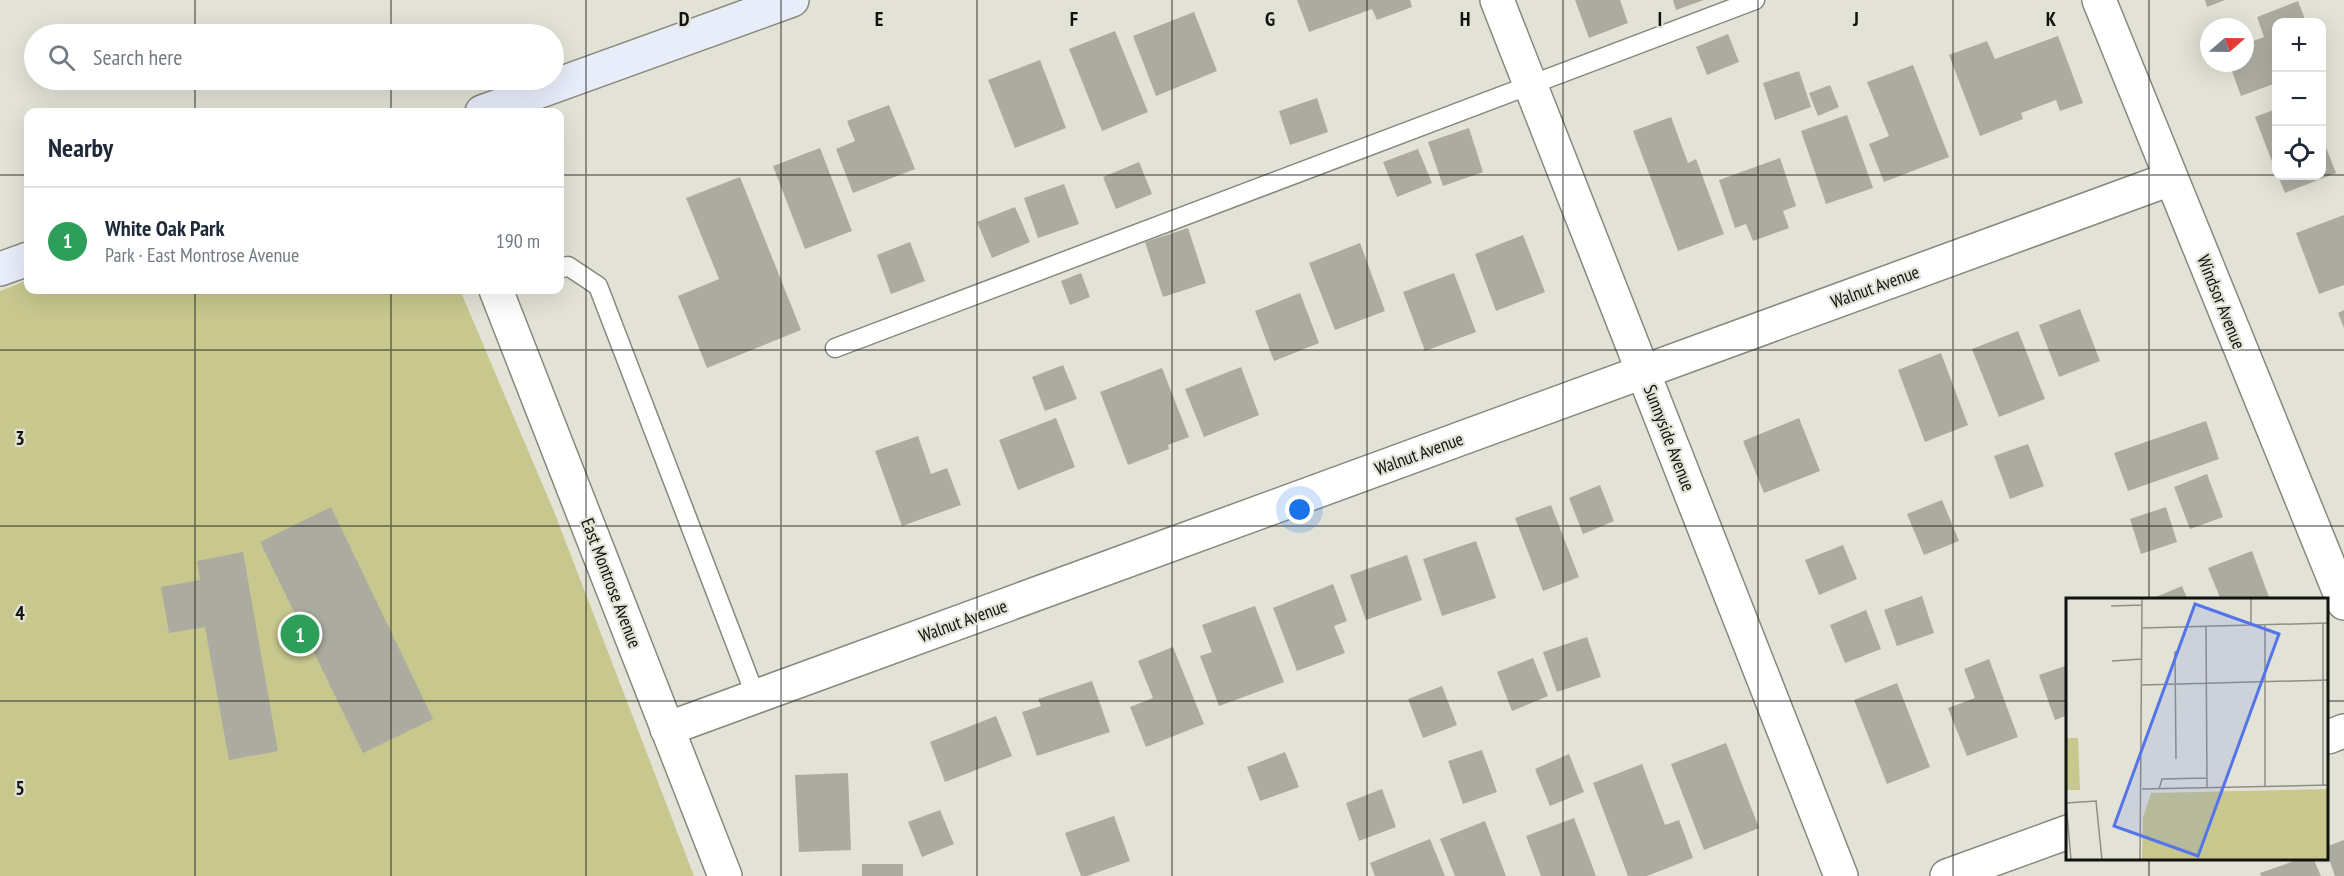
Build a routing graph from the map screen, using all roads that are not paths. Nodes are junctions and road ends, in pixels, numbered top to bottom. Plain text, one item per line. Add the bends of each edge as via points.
1 (792, 0) edge
2 (1497, 0) edge
3 (1755, 0) edge
4 (2099, 0) edge
5 (564, 82) edge
6 (1531, 86) junction
7 (543, 90) edge
8 (493, 108) edge
9 (2170, 178) junction
10 (24, 260) edge
11 (564, 268) edge
12 (0, 269) edge
13 (500, 294) edge
14 (835, 348) dead end
15 (1643, 372) junction
16 (2342, 590) edge
17 (756, 697) junction
18 (667, 729) junction
19 (2344, 731) edge
20 (2329, 737) edge
21 (2066, 833) edge
22 (725, 876) edge
23 (1841, 876) edge
24 (1947, 876) edge

1 - 5 main road
2 - 6 street, Sunnyside Avenue
3 - 6 lane
4 - 9 street, Windsor Avenue
6 - 14 lane
6 - 15 street, Sunnyside Avenue
7 - 8 main road
9 - 15 street, Walnut Avenue
9 - 16 street, Windsor Avenue
10 - 12 main road
11 - 17 lane via 568,266 598,286
13 - 18 street, East Montrose Avenue
15 - 17 street, Walnut Avenue
15 - 23 street, Sunnyside Avenue
17 - 18 street, Walnut Avenue
18 - 22 street, East Montrose Avenue
19 - 20 street
21 - 24 street

